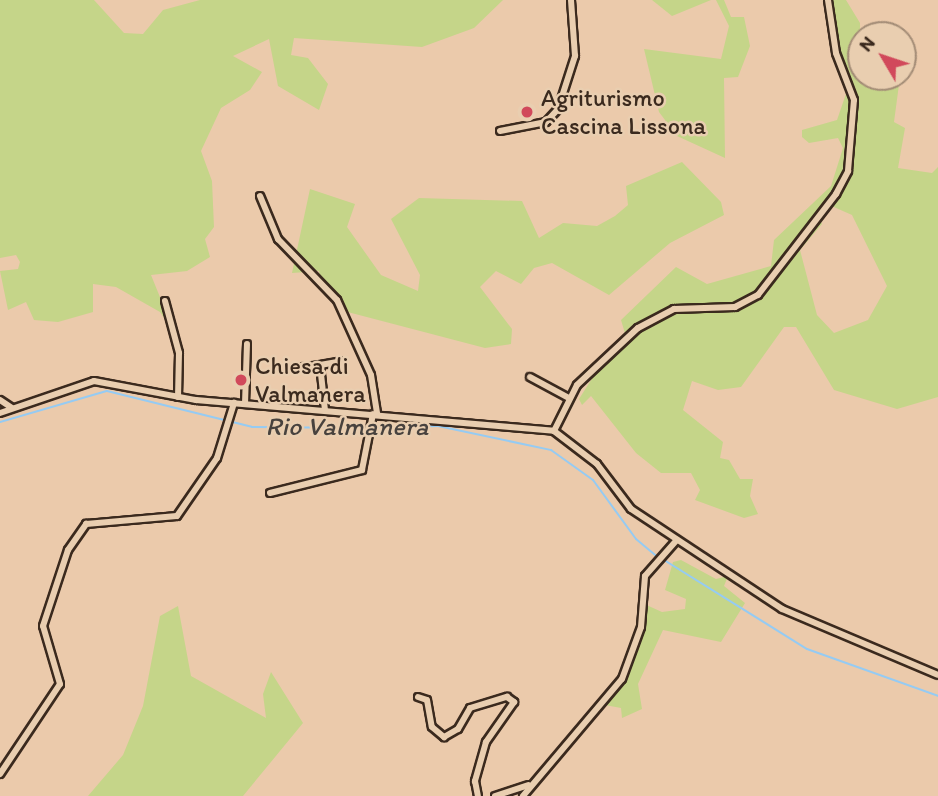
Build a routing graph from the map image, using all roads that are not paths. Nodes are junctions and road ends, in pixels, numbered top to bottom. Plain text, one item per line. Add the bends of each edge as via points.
1 (571, 0) edge
2 (828, 0) edge
3 (500, 131) dead end
4 (260, 196) dead end
5 (165, 302) dead end
6 (247, 344) dead end
7 (342, 361) dead end
8 (320, 365) junction
9 (293, 368) dead end
10 (530, 377) dead end
11 (178, 397) junction
12 (569, 398) junction
13 (0, 400) edge
14 (234, 403) junction
15 (245, 404) junction
16 (12, 408) junction
17 (325, 410) junction
18 (0, 413) edge
19 (375, 414) junction
20 (554, 431) junction
21 (270, 493) dead end
22 (676, 541) junction
23 (938, 675) edge
24 (418, 697) dead end
25 (0, 774) edge
26 (528, 785) junction
27 (478, 796) edge
28 (495, 796) edge
29 (523, 796) edge

1 - 3 street via 575,56 558,109 546,122
2 - 12 street via 836,53 854,100 848,171 836,194 758,295 735,307 665,311 605,355
4 - 19 street via 278,239 337,300 371,375
5 - 11 street via 179,358
6 - 15 street
7 - 8 street
8 - 9 street
8 - 17 street
10 - 12 street
11 - 14 street
11 - 16 street via 94,381
12 - 20 street
13 - 16 street
14 - 15 street
14 - 25 street via 217,458 177,516 86,524 74,541 43,626 60,684
15 - 17 street
16 - 18 street
17 - 19 street
19 - 20 street
19 - 21 street via 362,470
20 - 22 street via 597,464 631,509
22 - 23 street via 794,616
22 - 26 street via 643,583 641,627 622,679
24 - 27 street via 427,701 432,727 444,737 458,729 470,708 507,697 514,702 486,742 475,781
26 - 28 street
26 - 29 street

